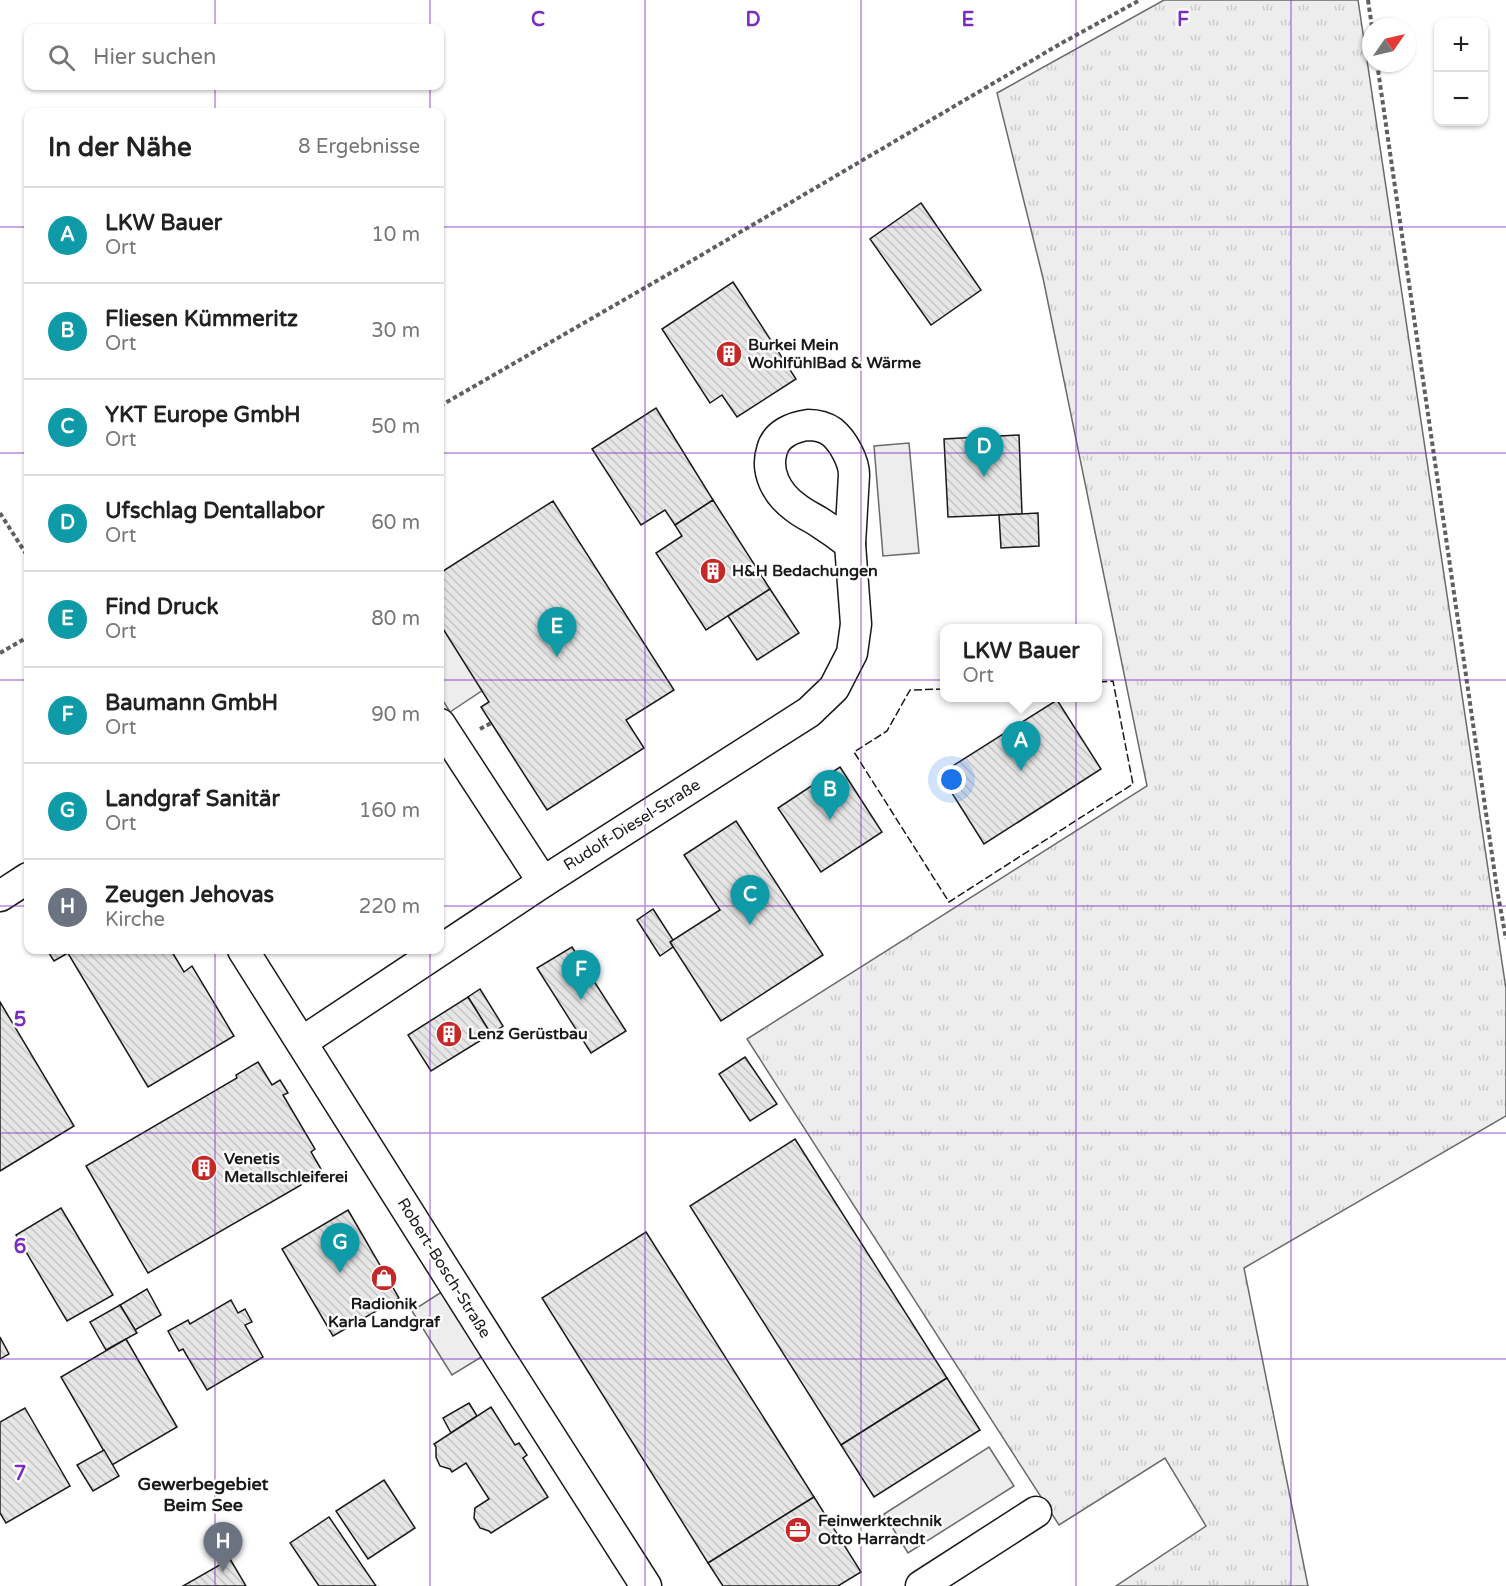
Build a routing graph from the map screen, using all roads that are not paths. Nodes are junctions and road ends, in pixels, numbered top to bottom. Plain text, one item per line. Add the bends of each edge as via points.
1 (850, 544) dead end
2 (444, 730) edge
3 (24, 881) edge
4 (543, 882) junction
5 (0, 896) edge
6 (444, 948) edge
7 (246, 954) edge
8 (435, 954) edge
9 (302, 1042) junction
10 (1036, 1512) dead end
11 (646, 1586) edge
12 (921, 1586) edge

1 - 4 street, Rudolf-Diesel-Straße via 856,624 852,653 834,688 809,712
2 - 4 street
3 - 5 street
4 - 6 street, Rudolf-Diesel-Straße
7 - 9 street, Robert-Bosch-Straße
8 - 9 street, Rudolf-Diesel-Straße
9 - 11 street, Robert-Bosch-Straße
10 - 12 street

